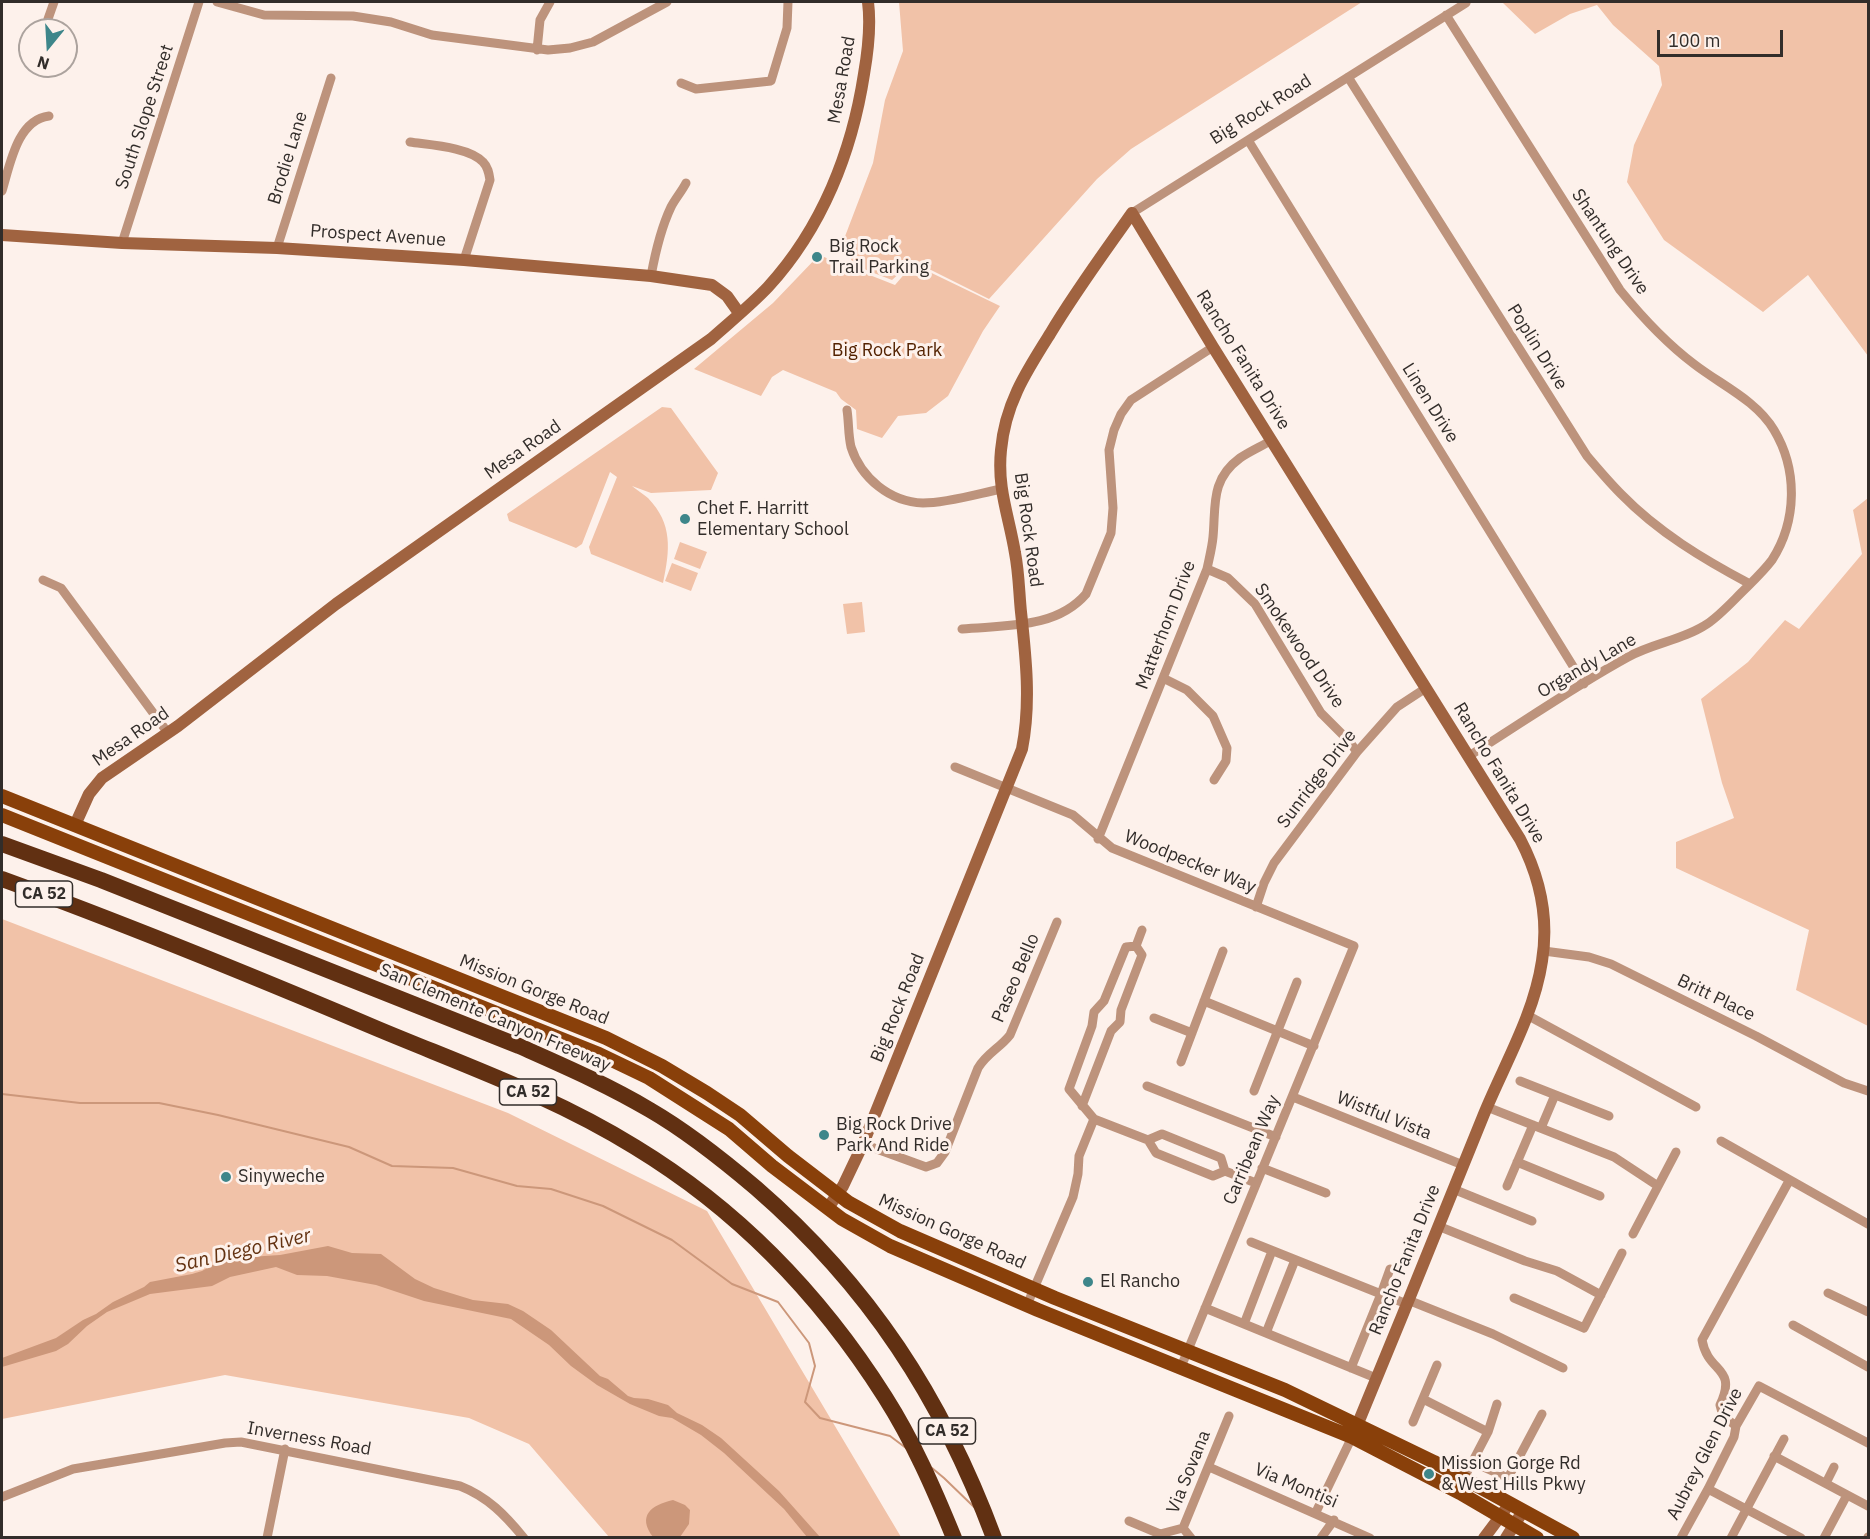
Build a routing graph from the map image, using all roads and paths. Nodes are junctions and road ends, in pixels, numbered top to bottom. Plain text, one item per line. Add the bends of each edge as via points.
1 (54, 2) edge
2 (199, 2) edge
3 (217, 2) edge
4 (550, 2) edge
5 (668, 2) edge
6 (788, 2) edge
7 (868, 2) edge
8 (1466, 3) dead end
9 (1446, 15) junction
10 (48, 18) edge
11 (537, 50) junction
12 (1348, 77) junction
13 (331, 78) dead end
14 (681, 83) dead end
15 (50, 116) dead end
16 (1248, 140) junction
17 (410, 142) dead end
18 (686, 183) dead end
19 (2, 191) edge
20 (1132, 213) junction
21 (2, 235) edge
22 (122, 243) junction
23 (277, 248) junction
24 (464, 260) junction
25 (651, 276) junction
26 (739, 313) junction
27 (1213, 347) junction
28 (847, 410) dead end
29 (1272, 440) junction
30 (1001, 489) junction
31 (1207, 569) junction
32 (43, 580) dead end
33 (1750, 584) junction
34 (1022, 623) junction
35 (962, 629) dead end
36 (1163, 678) junction
37 (1584, 684) junction
38 (1426, 688) junction
39 (168, 733) junction
40 (1357, 752) junction
41 (1469, 756) junction
42 (955, 767) dead end
43 (1214, 780) dead end
44 (1007, 788) junction
45 (2, 796) edge
46 (2, 815) edge
47 (75, 825) junction
48 (1098, 839) junction
49 (68, 841) junction
50 (2, 844) edge
51 (2, 879) edge
52 (1256, 907) junction
53 (1057, 922) dead end
54 (1142, 930) dead end
55 (1136, 946) junction
56 (1354, 946) joint
57 (1223, 951) dead end
58 (1544, 951) junction
59 (1298, 982) dead end
60 (1204, 1001) junction
61 (1101, 1003) junction
62 (1121, 1010) junction
63 (1527, 1015) junction
64 (1155, 1018) dead end
65 (1278, 1031) junction
66 (1192, 1033) junction
67 (1314, 1046) junction
68 (1181, 1062) dead end
69 (1520, 1080) dead end
70 (1147, 1086) dead end
71 (1254, 1091) dead end
72 (1869, 1091) edge
73 (1555, 1095) junction
74 (1293, 1097) junction
75 (1080, 1103) junction
76 (1487, 1107) junction
77 (1696, 1107) dead end
78 (1609, 1116) dead end
79 (1094, 1119) junction
80 (1537, 1127) junction
81 (1276, 1137) junction
82 (1148, 1140) junction
83 (1721, 1141) dead end
84 (863, 1143) junction
85 (1676, 1152) dead end
86 (1517, 1162) junction
87 (1463, 1165) junction
88 (1262, 1168) junction
89 (1225, 1172) junction
90 (1789, 1181) junction
91 (1256, 1183) junction
92 (1658, 1185) junction
93 (1508, 1186) dead end
94 (1453, 1189) junction
95 (1326, 1193) dead end
96 (838, 1194) junction
97 (1600, 1196) dead end
98 (828, 1208) junction
99 (1532, 1221) dead end
100 (1869, 1224) edge
101 (1438, 1226) junction
102 (1633, 1234) dead end
103 (1251, 1242) dead end
104 (1272, 1251) junction
105 (1622, 1253) dead end
106 (1295, 1260) junction
107 (1390, 1269) dead end
108 (1033, 1289) junction
109 (1828, 1293) dead end
110 (1381, 1294) junction
111 (1601, 1295) junction
112 (1514, 1298) dead end
113 (1407, 1302) junction
114 (1027, 1305) junction
115 (1204, 1308) junction
116 (1869, 1312) edge
117 (1244, 1324) junction
118 (1793, 1325) dead end
119 (1132, 1329) junction
120 (1088, 1330) junction
121 (1266, 1333) junction
122 (1187, 1351) junction
123 (1437, 1365) dead end
124 (1869, 1366) edge
125 (1181, 1367) junction
126 (1351, 1368) junction
127 (1563, 1368) dead end
128 (1376, 1378) junction
129 (1423, 1399) junction
130 (1497, 1404) dead end
131 (1542, 1414) dead end
132 (1229, 1416) dead end
133 (1413, 1422) dead end
134 (1736, 1426) junction
135 (1355, 1431) junction
136 (1488, 1432) junction
137 (1784, 1439) dead end
138 (1869, 1443) edge
139 (285, 1449) junction
140 (1774, 1456) junction
141 (1472, 1462) junction
142 (1209, 1467) junction
143 (1834, 1467) dead end
144 (1464, 1478) junction
145 (1826, 1483) junction
146 (1708, 1489) junction
147 (1847, 1495) junction
148 (2, 1497) edge
149 (1509, 1503) junction
150 (1869, 1506) edge
151 (1746, 1509) junction
152 (1523, 1511) junction
153 (1316, 1512) junction
154 (1500, 1517) junction
155 (1334, 1520) junction
156 (1129, 1521) dead end
157 (1515, 1525) junction
158 (1184, 1528) junction
159 (267, 1538) edge
160 (524, 1538) edge
161 (954, 1538) edge
162 (994, 1538) edge
163 (1191, 1538) edge
164 (1321, 1538) edge
165 (1370, 1538) edge
166 (1484, 1538) edge
167 (1506, 1538) edge
168 (1537, 1538) edge
169 (1573, 1538) edge
170 (1681, 1538) edge
171 (1731, 1538) edge
172 (1801, 1538) edge
173 (1824, 1538) edge

1 - 10 street
2 - 22 street, South Slope Street
3 - 11 street via 264,15 372,18 432,35
4 - 11 street via 540,20
5 - 11 street via 593,42
6 - 14 street via 787,28 771,81 696,89
7 - 26 street, Mesa Road via 868,55 859,109 831,191 795,254 768,288
8 - 9 street, Big Rock Road
9 - 12 street, Big Rock Road
9 - 33 street, Shantung Drive via 1620,290 1674,348 1752,405 1774,430 1790,469 1791,510 1777,552
12 - 16 street, Big Rock Road
12 - 33 street, Poplin Drive via 1587,456 1661,530 1696,555
13 - 23 street, Brodie Lane
15 - 19 street via 40,117 28,126 17,144
16 - 20 street, Big Rock Road
16 - 37 street, Linen Drive
17 - 24 street via 470,152 488,169 490,180
18 - 25 street via 672,204
20 - 27 street, Rancho Fanita Drive
20 - 30 street, Big Rock Road via 1072,298 1019,384 1003,436
21 - 22 street, Prospect Avenue
22 - 23 street, Prospect Avenue
23 - 24 street, Prospect Avenue
24 - 25 street, Prospect Avenue
25 - 26 street, Prospect Avenue via 712,285 727,296
26 - 39 street, Mesa Road via 711,339 336,604
27 - 29 street, Rancho Fanita Drive
27 - 34 street via 1126,407 1113,430 1109,450 1111,533 1086,594 1059,615
28 - 30 street via 852,449 859,463 870,479 893,496 931,503
29 - 31 street, Matterhorn Drive via 1239,459 1223,476 1214,501
29 - 38 street, Rancho Fanita Drive
30 - 34 street, Big Rock Road via 1015,553
31 - 36 street, Matterhorn Drive
31 - 40 street, Smokewood Drive via 1228,579 1255,604 1322,713
32 - 39 street via 61,588
33 - 37 street, Organdy Lane via 1708,623 1630,656
34 - 35 street
34 - 44 street, Big Rock Road via 1026,726
36 - 43 street via 1188,690 1213,716 1227,748 1226,761
36 - 48 street, Matterhorn Drive
37 - 41 street, Organdy Lane
38 - 40 street, Sunridge Drive via 1397,707
38 - 41 street, Rancho Fanita Drive
39 - 47 street, Mesa Road via 97,783
40 - 52 street, Sunridge Drive via 1274,863
41 - 58 street, Rancho Fanita Drive via 1532,864 1543,903
42 - 44 street, Woodpecker Way
44 - 48 street, Woodpecker Way via 1073,815
44 - 84 street, Big Rock Road
45 - 47 main road, Mission Gorge Road
46 - 49 main road, Mission Gorge Road
47 - 49 main road, Mesa Road
47 - 96 main road, Mission Gorge Road via 615,1043 662,1066 740,1115
48 - 52 street, Woodpecker Way
49 - 98 main road, Mission Gorge Road via 629,1068 729,1129
50 - 162 highway, San Clemente Canyon Freeway / CA 52 via 123,888 519,1046 586,1075 651,1110 708,1149 783,1211 825,1253 887,1331 945,1426
51 - 161 highway, CA 52 via 99,914 555,1104 634,1146 688,1182 778,1260 839,1330 886,1398 934,1488
52 - 56 street, Woodpecker Way
53 - 84 street, Paseo Bello via 1010,1035 1004,1044 985,1056 978,1068 938,1163 926,1167
54 - 55 street
55 - 61 street via 1126,947
55 - 62 street via 1142,955
56 - 67 street, Carribean Way
57 - 60 street
58 - 63 street, Rancho Fanita Drive
58 - 72 street, Britt Place via 1611,964 1844,1083
59 - 65 street
60 - 65 street
60 - 66 street
61 - 62 street
61 - 75 street via 1094,1012 1070,1089
62 - 75 street via 1120,1022 1112,1031
63 - 76 street, Rancho Fanita Drive
63 - 77 street
64 - 66 street
65 - 67 street
65 - 71 street
66 - 68 street
67 - 74 street, Carribean Way
69 - 73 street
70 - 81 street
73 - 78 street
73 - 80 street
74 - 81 street, Carribean Way
74 - 87 street, Wistful Vista
75 - 79 street
76 - 80 street
76 - 87 street, Rancho Fanita Drive
79 - 82 street
79 - 108 street via 1079,1156 1073,1197
80 - 86 street
80 - 92 street via 1614,1157
81 - 88 street, Carribean Way
82 - 89 street via 1156,1153 1213,1176
82 - 89 street via 1162,1134 1221,1158
83 - 90 street
84 - 96 street, Big Rock Road
85 - 92 street
86 - 93 street
86 - 97 street
87 - 94 street, Rancho Fanita Drive
88 - 91 street, Carribean Way
88 - 95 street
89 - 91 street
90 - 100 street
90 - 134 street via 1702,1340 1704,1352 1726,1379 1727,1390 1720,1405 1723,1416
91 - 115 street, Carribean Way
92 - 102 street
94 - 99 street
94 - 101 street, Rancho Fanita Drive
96 - 98 street, Big Rock Road
96 - 108 main road, Mission Gorge Road via 900,1231
98 - 114 main road, Mission Gorge Road via 890,1246
101 - 111 street via 1557,1271
101 - 113 street, Rancho Fanita Drive
103 - 104 street
104 - 106 street
104 - 117 street
105 - 111 street
106 - 110 street
106 - 121 street
107 - 110 street
108 - 114 street
108 - 119 main road, Mission Gorge Road
109 - 116 street
110 - 113 street
110 - 126 street
111 - 112 street via 1584,1328
113 - 127 street via 1493,1335
113 - 128 street, Rancho Fanita Drive
114 - 120 main road, Mission Gorge Road
115 - 117 street
115 - 122 street, Carribean Way
117 - 121 street
118 - 124 street
119 - 120 main road via 1124,1335 1094,1324
119 - 122 main road, Mission Gorge Road
120 - 125 main road, Mission Gorge Road
121 - 126 street
122 - 125 street, Carribean Way
122 - 135 main road, Mission Gorge Road via 1285,1390
123 - 129 street
125 - 135 main road, Mission Gorge Road
126 - 128 street
128 - 135 street, Rancho Fanita Drive
129 - 133 street
129 - 136 street
130 - 136 street
131 - 141 street via 1508,1478
132 - 142 street, Via Sovana
134 - 138 street, Aubrey Glen Drive via 1759,1386
134 - 146 street, Aubrey Glen Drive
135 - 144 main road, Mission Gorge Road
135 - 153 street
135 - 154 main road, Mission Gorge Road
136 - 141 street
137 - 140 street
139 - 148 street, Inverness Road via 225,1443 73,1469
139 - 159 street
139 - 160 street, Inverness Road via 460,1486 495,1505
140 - 145 street
140 - 151 street
141 - 144 street
142 - 153 street, Via Montisi
142 - 158 street, Via Sovana
143 - 145 street
144 - 149 main road, Mission Gorge Road
145 - 147 street
146 - 151 street
146 - 170 street, Aubrey Glen Drive
147 - 150 street
147 - 173 street
149 - 152 main road, Mission Gorge Road
149 - 154 street
151 - 171 street
151 - 172 street
152 - 157 street
152 - 169 main road, Mission Gorge Road
153 - 155 street, Via Montisi
154 - 157 main road, Mission Gorge Road
154 - 166 street
155 - 164 street
155 - 165 street, Via Montisi
156 - 158 street via 1160,1534
157 - 167 street
157 - 168 main road, Mission Gorge Road
158 - 163 street, Via Sovana

